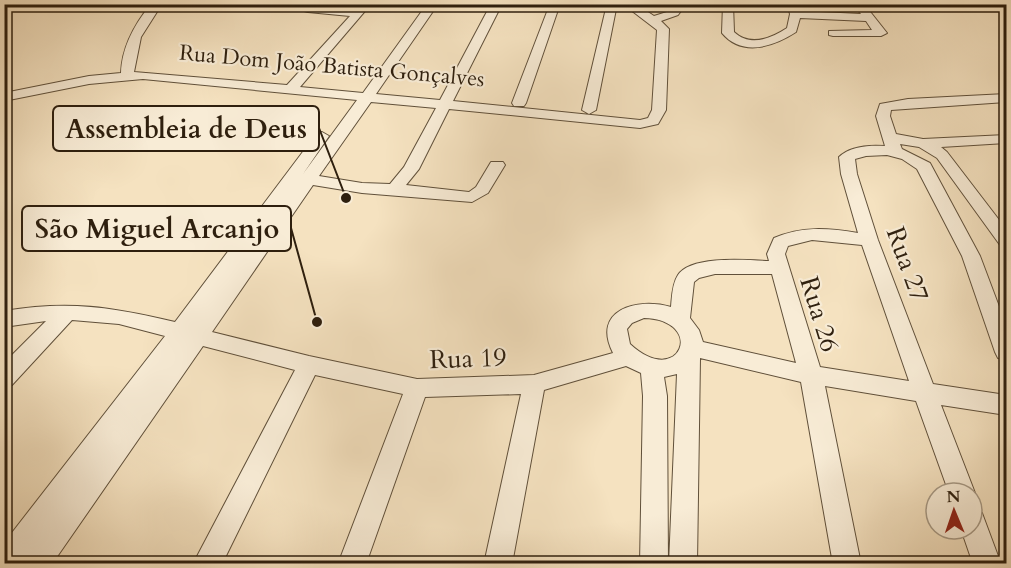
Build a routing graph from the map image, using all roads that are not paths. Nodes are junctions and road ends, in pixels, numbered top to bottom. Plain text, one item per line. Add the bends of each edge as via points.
1 (157, 4) edge
2 (307, 4) edge
3 (433, 4) edge
4 (496, 4) edge
5 (555, 4) edge
6 (628, 4) edge
7 (681, 4) edge
8 (728, 4) edge
9 (858, 4) edge
10 (1000, 4) edge
11 (611, 8) edge
12 (362, 9) edge
13 (793, 9) edge
14 (1006, 12) edge
15 (869, 18) junction
16 (652, 19) junction
17 (833, 33) dead end
18 (127, 72) junction
19 (294, 86) junction
20 (4, 91) edge
21 (362, 93) junction
22 (4, 97) edge
23 (1006, 98) edge
24 (446, 101) junction
25 (519, 104) junction
26 (589, 110) junction
27 (655, 119) junction
28 (1003, 142) edge
29 (923, 143) junction
30 (894, 145) junction
31 (496, 165) dead end
32 (300, 178) junction
33 (395, 189) junction
34 (988, 217) junction
35 (1006, 221) edge
36 (869, 240) junction
37 (1006, 241) edge
38 (778, 268) junction
39 (66, 313) junction
40 (4, 319) edge
41 (679, 320) junction
42 (189, 333) junction
43 (1006, 352) edge
44 (691, 353) junction
45 (628, 357) junction
46 (309, 365) junction
47 (652, 368) junction
48 (811, 375) junction
49 (4, 378) edge
50 (534, 384) junction
51 (417, 388) junction
52 (927, 395) junction
53 (1006, 405) edge
54 (958, 481) edge
55 (979, 541) edge
56 (6, 564) edge
57 (35, 564) edge
58 (207, 564) edge
59 (352, 564) edge
60 (498, 564) edge
61 (654, 564) edge
62 (683, 564) edge
63 (847, 564) edge
64 (987, 564) edge

1 - 18 street via 131,44
2 - 12 street via 308,9 315,10
3 - 21 street
4 - 24 street
5 - 25 street
6 - 16 street
7 - 16 street via 674,13
8 - 13 street via 729,33 736,40 753,44 772,41 792,30
9 - 15 street
10 - 14 street
11 - 16 street
11 - 26 street
12 - 19 street
13 - 15 street
15 - 17 street via 881,31
16 - 27 street via 663,29 661,101
18 - 19 street, Rua Dom João Batista Gonçalves
18 - 20 street, Rua Dom João Batista Gonçalves
18 - 22 street, Rua Dom João Batista Gonçalves
19 - 21 street, Rua Dom João Batista Gonçalves
21 - 24 street, Rua Dom João Batista Gonçalves
21 - 32 street
23 - 30 street via 885,107 883,116
24 - 25 street, Rua Dom João Batista Gonçalves
24 - 27 street, Rua Dom João Batista Gonçalves via 629,123
24 - 33 street via 411,169
25 - 26 street, Rua Dom João Batista Gonçalves
26 - 27 street, Rua Dom João Batista Gonçalves
28 - 29 street
29 - 30 street
29 - 34 street via 948,161
30 - 36 street, Rua 27 via 847,157
30 - 43 street via 918,160 928,172 975,265
31 - 33 street via 482,190 472,197
32 - 33 street
32 - 42 street
34 - 35 street
34 - 37 street
36 - 38 street via 790,236 780,242 776,254
36 - 52 street, Rua 27
38 - 41 street via 714,268 693,272 686,278
38 - 48 street, Rua 26
39 - 40 street
39 - 42 street via 119,316
39 - 49 street
41 - 44 street via 693,338
41 - 45 street via 655,310 631,313 622,319 616,338
42 - 46 street, Rua 19
42 - 56 street
42 - 57 street
44 - 47 street via 673,367
44 - 48 street
44 - 62 street
45 - 47 street
45 - 50 street, Rua 19
46 - 51 street, Rua 19
46 - 58 street
47 - 61 street
48 - 52 street
48 - 63 street, Rua 26
50 - 51 street, Rua 19
50 - 60 street
51 - 59 street
52 - 53 street
52 - 54 street, Rua 27
55 - 64 street

